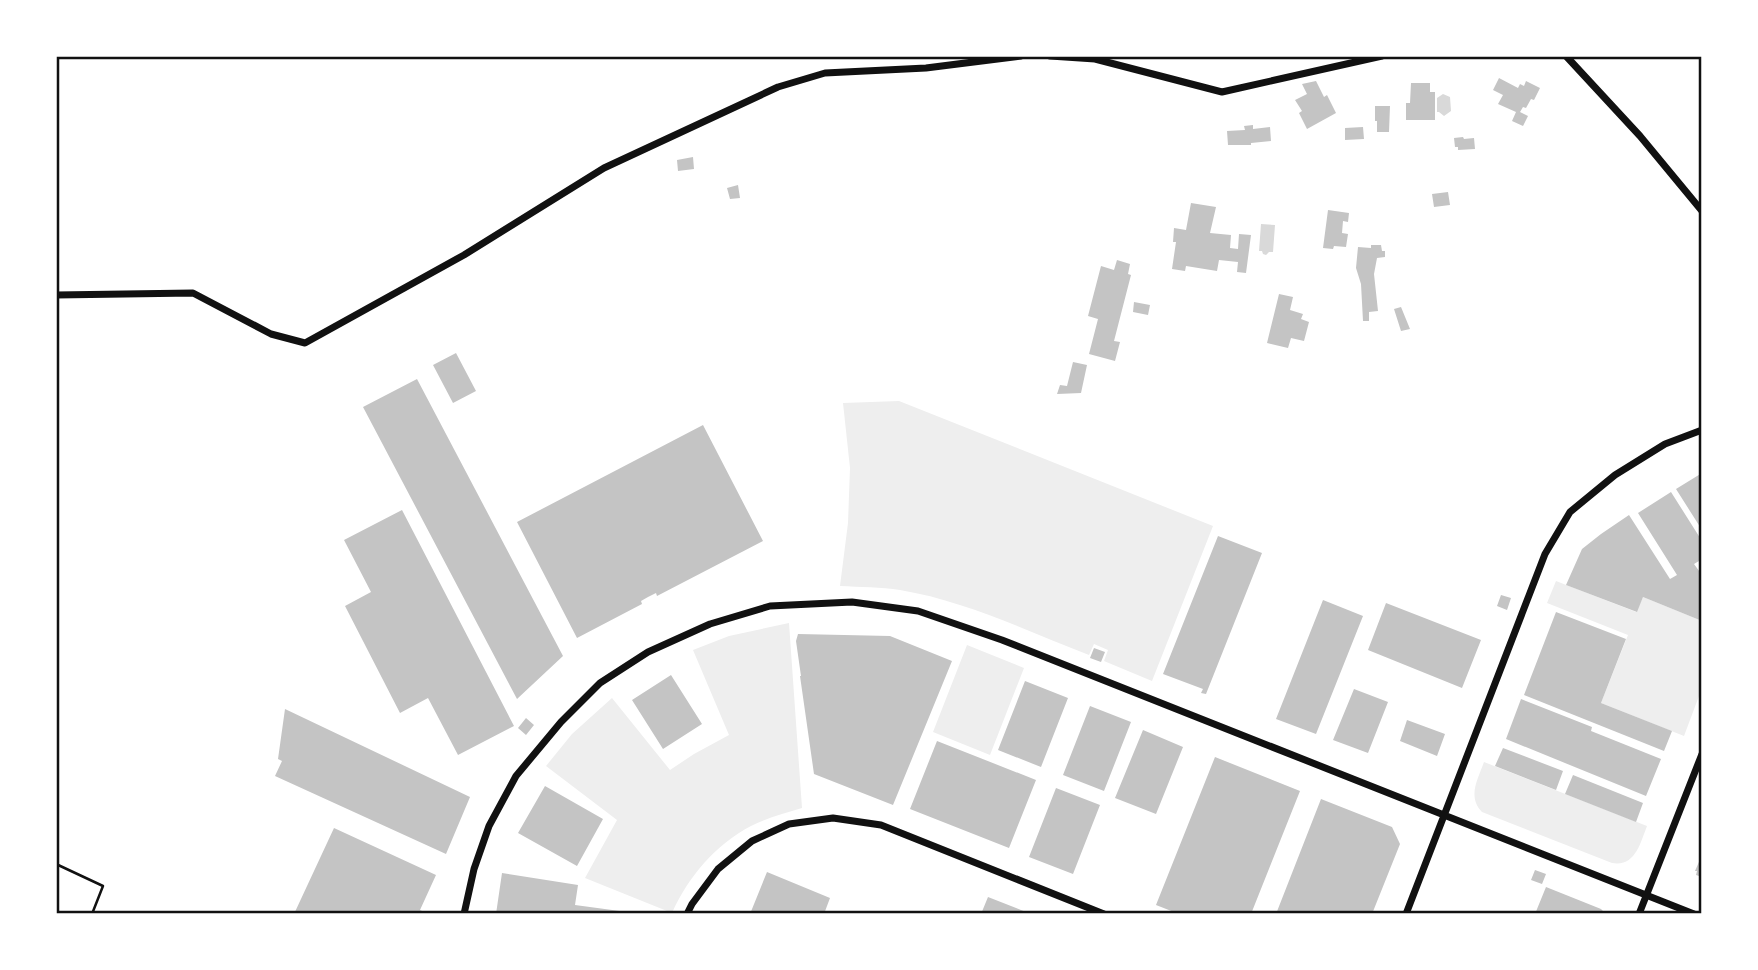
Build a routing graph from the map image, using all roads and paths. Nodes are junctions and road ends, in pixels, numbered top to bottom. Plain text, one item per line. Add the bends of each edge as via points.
1 (1021, 56) edge
2 (1050, 56) edge
3 (1382, 56) edge
4 (1566, 56) edge
5 (1702, 211) edge
6 (56, 295) edge
7 (1702, 430) edge
8 (1702, 754) edge
9 (1445, 815) junction
10 (56, 864) edge
11 (1646, 895) junction
12 (92, 914) edge
13 (464, 914) edge
14 (687, 914) edge
15 (1104, 914) edge
16 (1406, 914) edge
17 (1639, 914) edge
18 (1694, 914) edge

1 - 6 street via 926,68 825,73 778,87 604,168 464,255 305,343 271,334 193,293
2 - 3 street via 1095,59 1222,92
4 - 5 street
7 - 9 street via 1665,444 1615,475 1570,512 1545,554
8 - 11 street
9 - 11 street
9 - 13 street via 918,611 852,602 770,606 710,624 648,652 600,684 571,712 516,776 494,816 474,869
9 - 16 street
10 - 12 path via 103,886
11 - 17 street
11 - 18 street
14 - 15 street via 718,869 751,841 789,824 833,818 881,825

